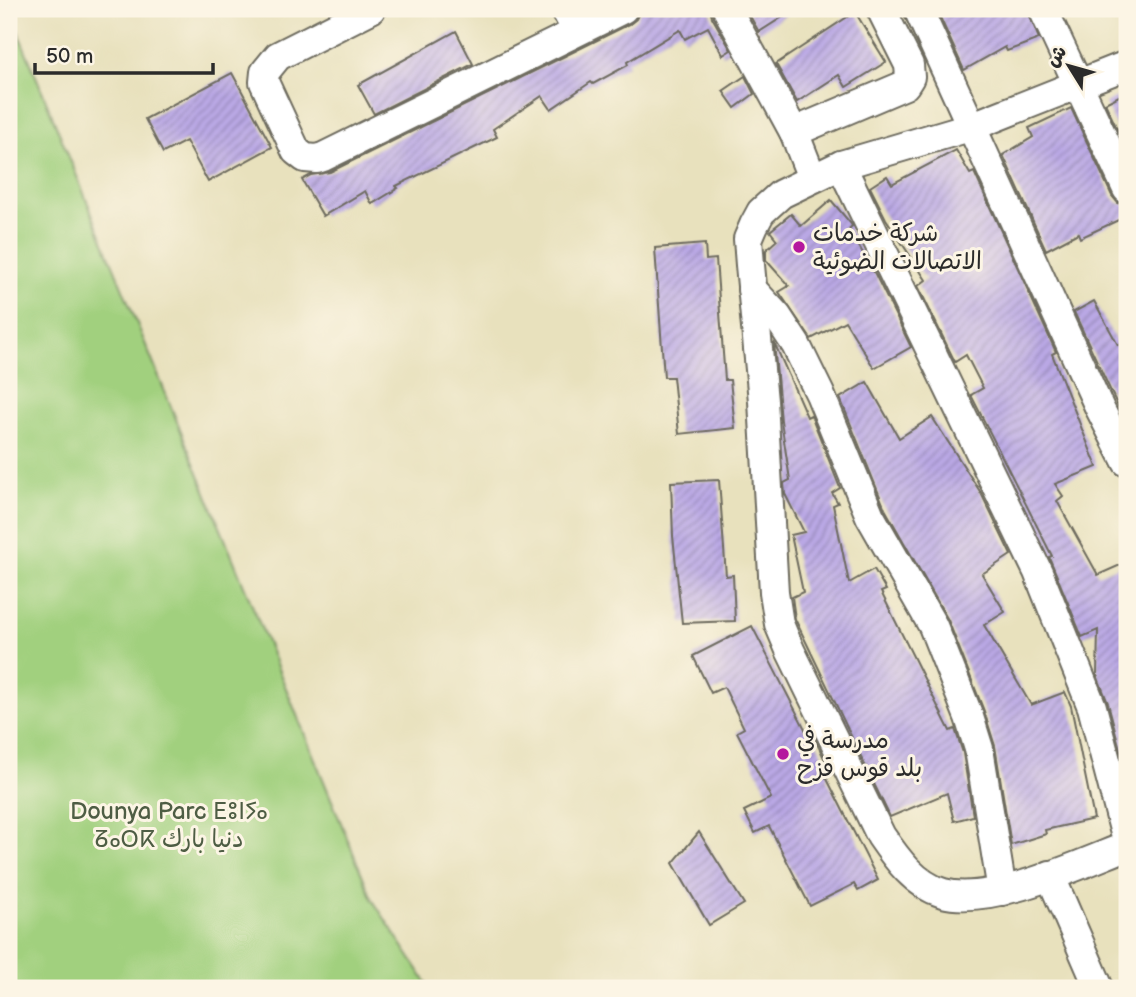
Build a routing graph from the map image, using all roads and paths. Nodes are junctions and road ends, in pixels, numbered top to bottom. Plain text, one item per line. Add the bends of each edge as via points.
1 (372, 9) edge
2 (623, 9) edge
3 (727, 9) edge
4 (881, 9) edge
5 (918, 9) edge
6 (1042, 9) edge
7 (571, 20) edge
8 (1127, 65) edge
9 (1077, 86) junction
10 (972, 127) junction
11 (794, 132) junction
12 (841, 165) junction
13 (812, 178) junction
14 (1127, 190) edge
15 (752, 289) junction
16 (1127, 462) edge
17 (1127, 841) edge
18 (1127, 846) edge
19 (1050, 875) junction
20 (1002, 891) junction
21 (1099, 988) edge

1 - 7 street via 278,56 265,72 264,82 293,146 305,158 323,157
2 - 7 street
3 - 11 street
4 - 11 street via 909,65 905,85
5 - 10 street
6 - 9 street
8 - 9 street
9 - 10 street
9 - 14 street
10 - 12 street
10 - 16 street
11 - 13 street
12 - 13 street
12 - 17 street via 1038,572 1092,707
13 - 15 street via 781,194 761,212 748,239
15 - 20 street via 796,345 870,516 933,626 979,749
15 - 20 street via 774,592 786,641 898,862 942,893
18 - 19 street
19 - 20 street
19 - 21 street

